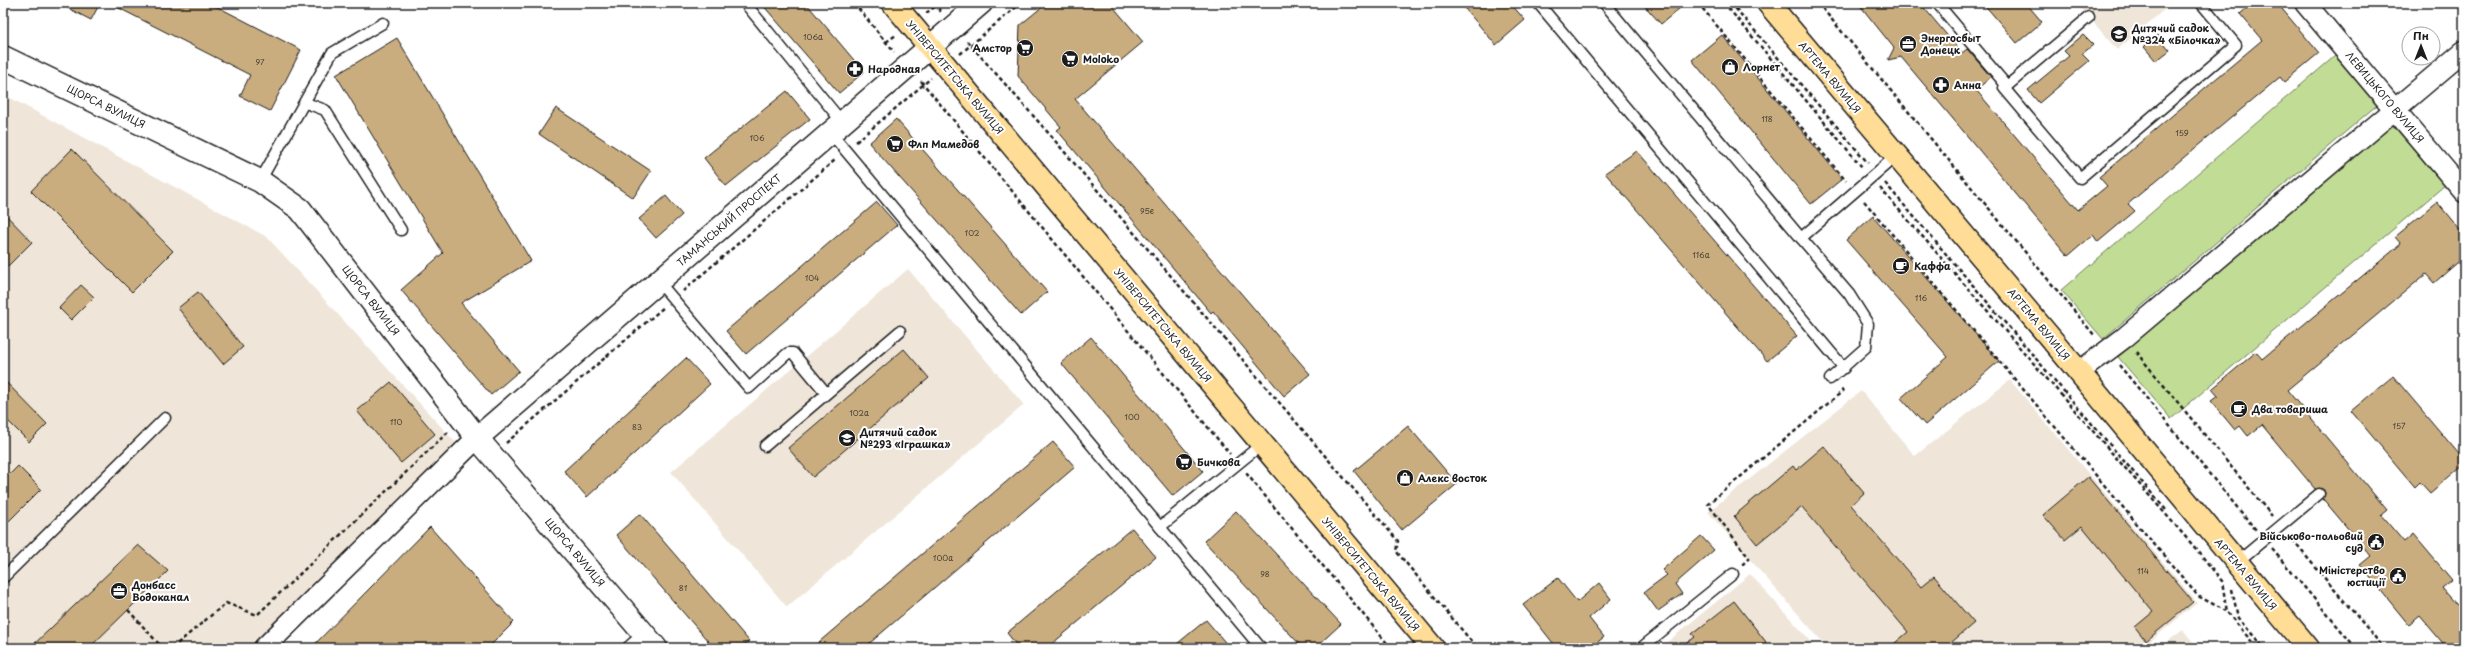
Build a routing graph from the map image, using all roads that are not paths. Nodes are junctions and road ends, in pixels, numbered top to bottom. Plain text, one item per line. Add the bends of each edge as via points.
1 (745, 3) edge
2 (892, 3) edge
3 (981, 3) edge
4 (1538, 3) edge
5 (1604, 3) edge
6 (1768, 3) edge
7 (1937, 3) edge
8 (2201, 3) edge
9 (2306, 3) edge
10 (2089, 17) dead end
11 (383, 23) dead end
12 (929, 46) junction
13 (2464, 51) edge
14 (3, 57) edge
15 (2007, 86) junction
16 (306, 103) junction
17 (2394, 108) junction
18 (836, 127) junction
19 (1896, 156) junction
20 (260, 181) junction
21 (2464, 192) edge
22 (401, 230) dead end
23 (1801, 238) junction
24 (658, 281) junction
25 (900, 331) dead end
26 (1844, 368) junction
27 (2079, 372) junction
28 (1830, 379) road end
29 (826, 393) junction
30 (165, 418) dead end
31 (477, 438) junction
32 (1262, 444) junction
33 (765, 446) dead end
34 (2319, 494) dead end
35 (1160, 527) junction
36 (2232, 572) junction
37 (1733, 574) road end
38 (3, 578) edge
39 (650, 641) edge
40 (264, 648) edge
41 (627, 648) edge
42 (1261, 648) edge
43 (1433, 648) edge
44 (1641, 648) edge
45 (2308, 648) edge

1 - 18 lane
2 - 12 main road, УНІВЕРСИТЕТСЬКА ВУЛИЦЯ
3 - 12 street, ТАМАНСЬКИЙ ПРОСПЕКТ
4 - 26 lane
5 - 23 lane
6 - 19 main road, АРТЕМА ВУЛИЦЯ
7 - 15 lane
8 - 15 lane via 2236,45 2080,178 2004,88
9 - 17 street, ЛЕВИЦЬКОГО ВУЛИЦЯ
10 - 15 lane
11 - 16 lane via 332,53
12 - 18 street, ТАМАНСЬКИЙ ПРОСПЕКТ
12 - 32 main road, УНІВЕРСИТЕТСЬКА ВУЛИЦЯ
13 - 17 street
14 - 20 street, ЩОРСА ВУЛИЦЯ
16 - 20 lane
16 - 22 lane via 325,110
17 - 21 street, ЛЕВИЦЬКОГО ВУЛИЦЯ
17 - 27 street via 2124,338
18 - 24 street, ТАМАНСЬКИЙ ПРОСПЕКТ
18 - 35 lane via 846,150
19 - 23 lane
19 - 27 main road, АРТЕМА ВУЛИЦЯ
20 - 31 street, ЩОРСА ВУЛИЦЯ via 300,209
23 - 26 lane via 1849,294 1868,324 1866,348
24 - 29 lane via 749,388 788,353 793,353
24 - 31 street, ТАМАНСЬКИЙ ПРОСПЕКТ
25 - 29 lane
26 - 28 lane
27 - 36 main road, АРТЕМА ВУЛИЦЯ
29 - 33 lane
30 - 38 lane
31 - 39 street, ЩОРСА ВУЛИЦЯ
31 - 40 street
32 - 35 lane
32 - 43 main road, УНІВЕРСИТЕТСЬКА ВУЛИЦЯ
34 - 36 lane via 2264,539
35 - 42 lane
36 - 45 main road, АРТЕМА ВУЛИЦЯ
37 - 44 lane
39 - 41 lane

